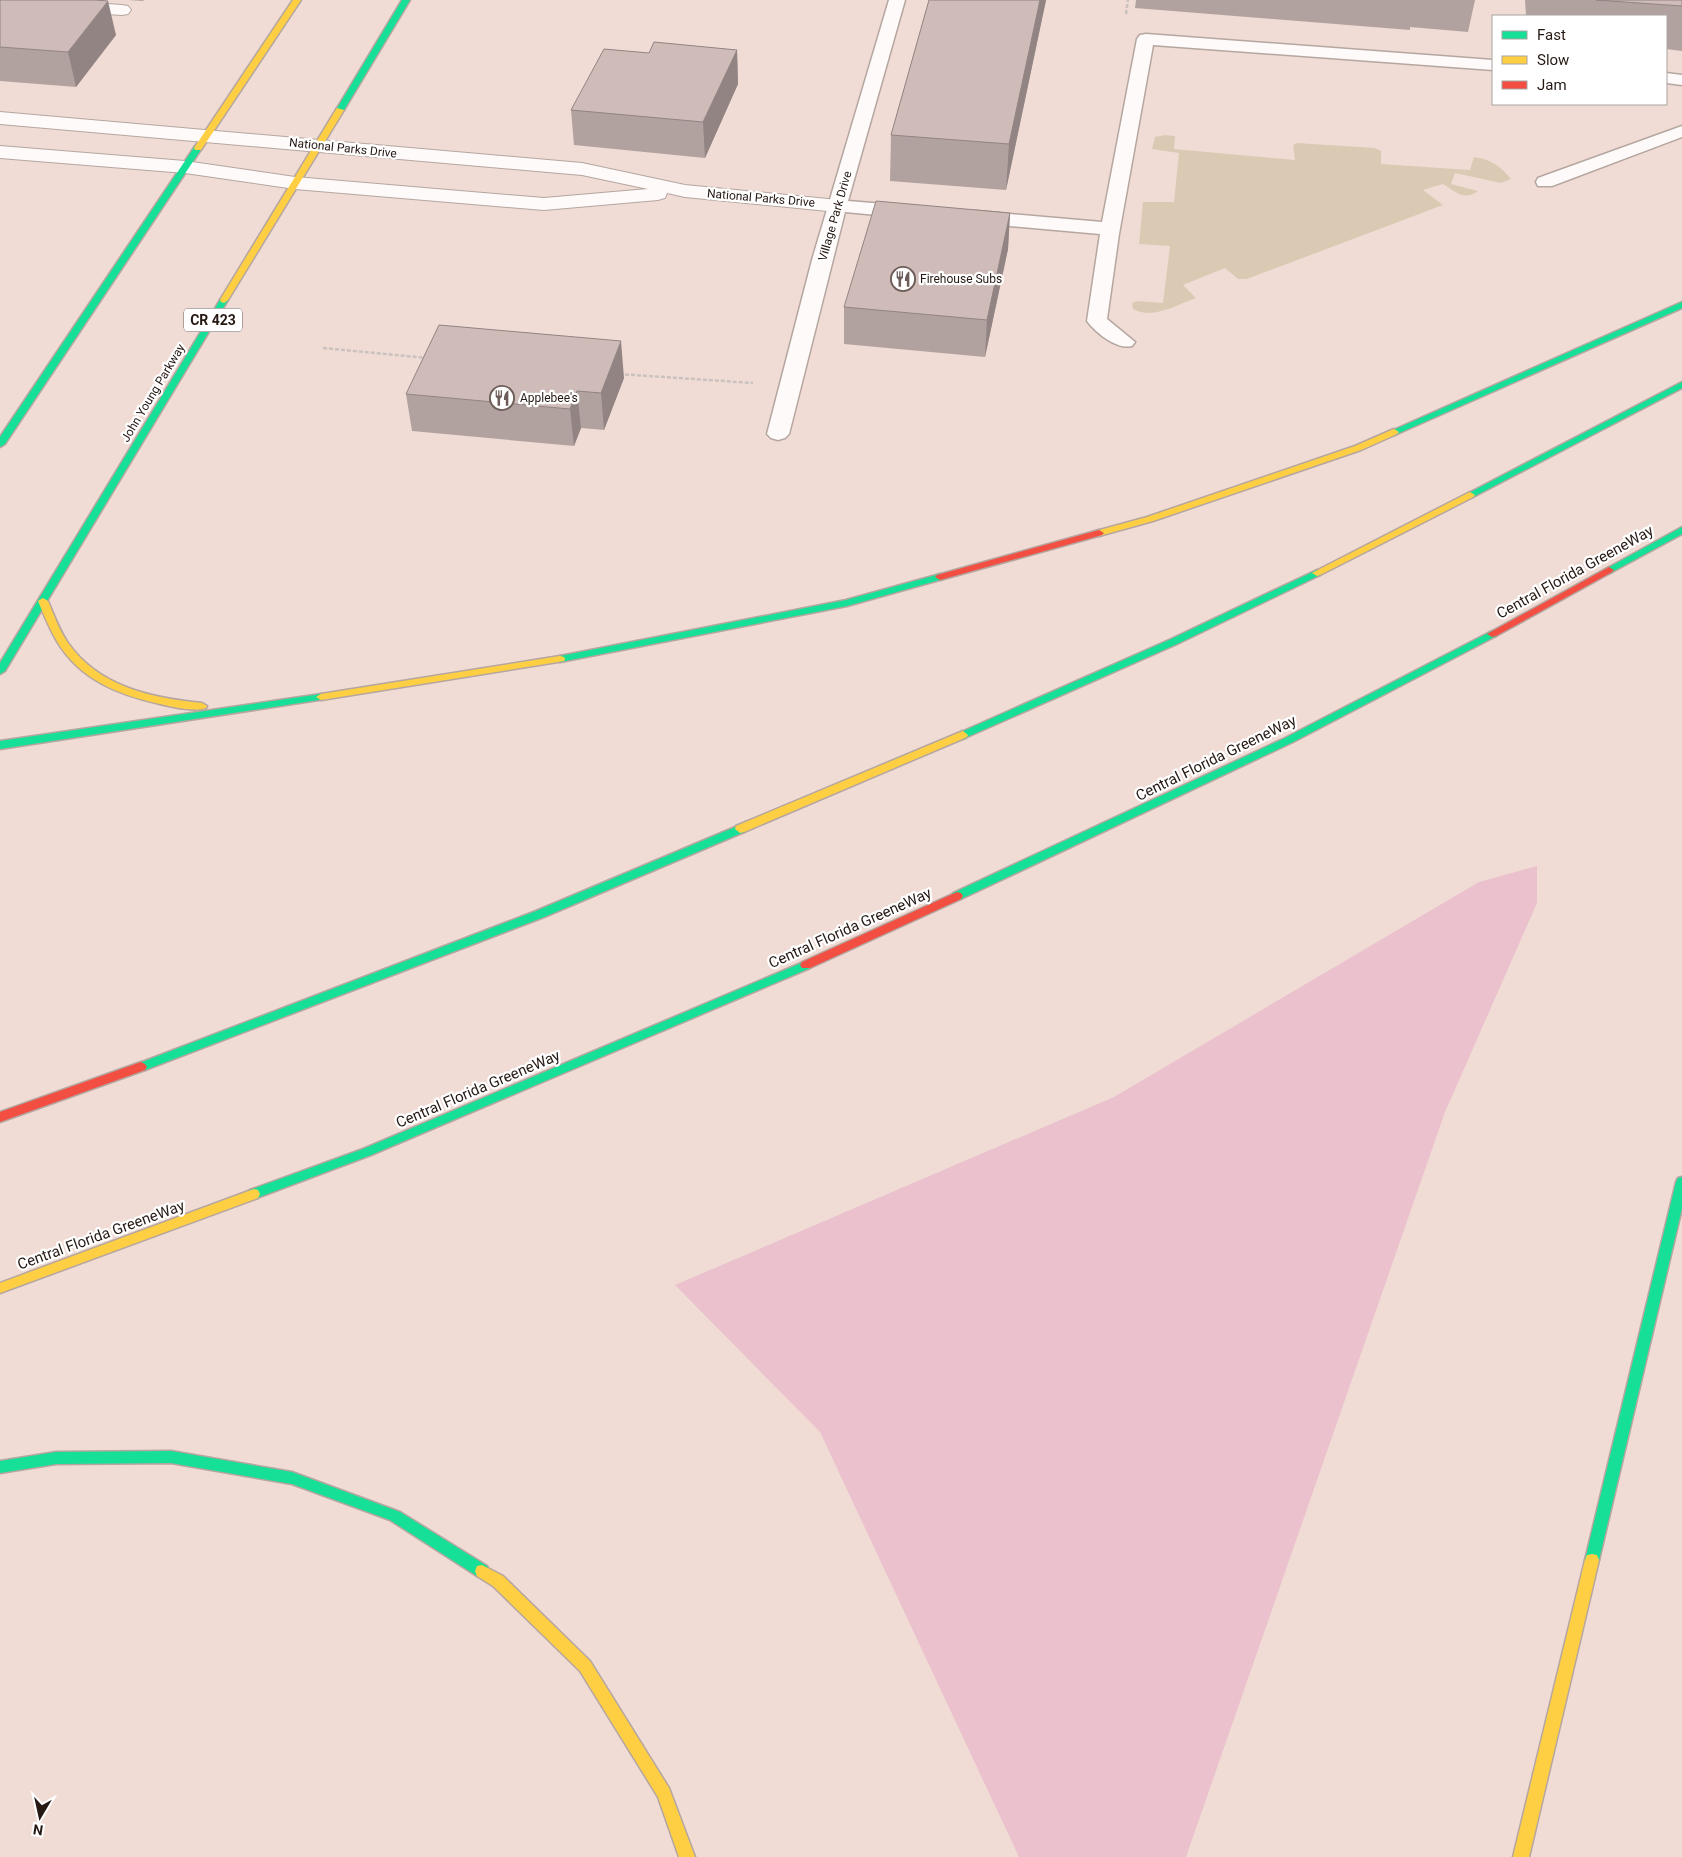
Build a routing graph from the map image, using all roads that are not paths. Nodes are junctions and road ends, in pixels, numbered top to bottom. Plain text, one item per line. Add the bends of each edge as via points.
1 (297, 0) edge
2 (406, 0) edge
3 (897, 0) edge
4 (0, 2) edge
5 (122, 10) dead end
6 (1492, 65) edge
7 (1667, 78) edge
8 (1682, 80) edge
9 (0, 118) edge
10 (1682, 131) edge
11 (207, 134) junction
12 (319, 146) junction
13 (0, 152) edge
14 (185, 167) junction
15 (1546, 182) dead end
16 (295, 184) junction
17 (685, 191) junction
18 (838, 206) junction
19 (924, 213) edge
20 (954, 216) edge
21 (1111, 229) junction
22 (1682, 305) edge
23 (1125, 342) dead end
24 (1682, 385) edge
25 (778, 434) dead end
26 (0, 444) edge
27 (1682, 530) edge
28 (42, 601) junction
29 (0, 671) edge
30 (246, 710) junction
31 (0, 744) edge
32 (0, 1117) edge
33 (1682, 1182) edge
34 (0, 1288) edge
35 (0, 1466) edge
36 (687, 1857) edge
37 (1521, 1857) edge

1 - 11 highway
2 - 12 highway, John Young Parkway / CR 423
3 - 18 lane, Village Park Drive
4 - 5 street
6 - 21 lane via 1146,39
7 - 8 lane
9 - 11 street, National Parks Drive
10 - 15 lane
11 - 12 street, National Parks Drive
11 - 14 highway
12 - 16 highway, John Young Parkway / CR 423
12 - 17 street, National Parks Drive via 582,169
13 - 14 street, National Parks Drive
14 - 16 street, National Parks Drive
14 - 26 highway
16 - 17 street, National Parks Drive via 544,204
16 - 28 highway, John Young Parkway / CR 423
17 - 18 street, National Parks Drive
18 - 19 lane
18 - 25 lane, Village Park Drive
20 - 21 lane
21 - 23 lane via 1097,322
22 - 30 highway via 1358,448 1150,520 847,603 581,656
24 - 32 highway via 1345,560 980,728 540,914 72,1093
27 - 34 highway, Central Florida GreeneWay via 1468,648 1289,740 874,935 367,1152
28 - 29 highway, John Young Parkway / CR 423
28 - 30 highway via 66,646 87,671 125,691 170,704
30 - 31 highway
33 - 37 highway
35 - 36 highway via 56,1458 171,1457 292,1478 395,1516 498,1581 585,1666 664,1793

